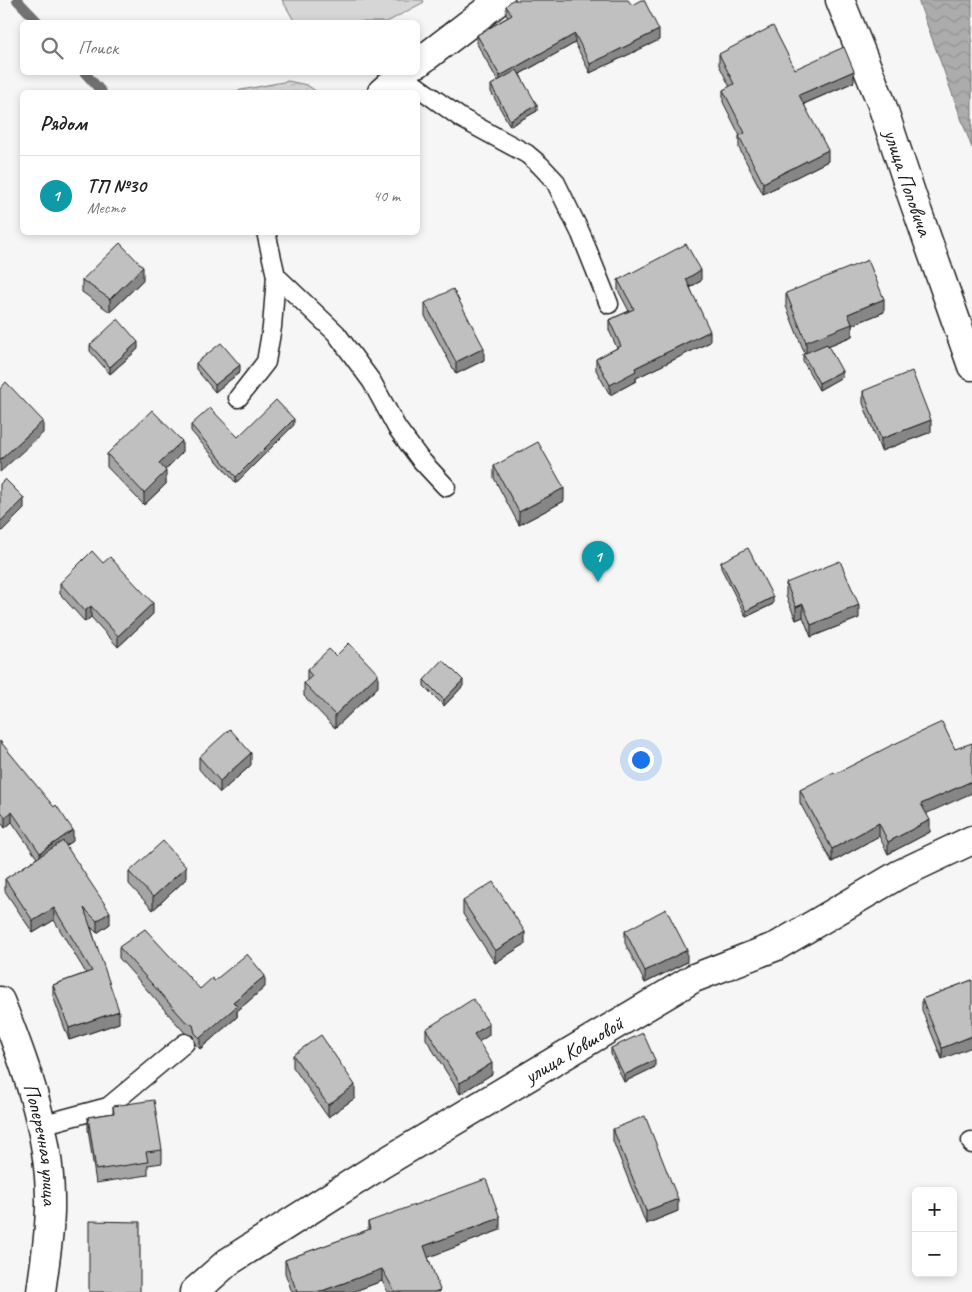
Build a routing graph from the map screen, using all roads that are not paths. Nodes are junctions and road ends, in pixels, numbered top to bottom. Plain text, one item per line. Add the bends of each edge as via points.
1 (500, 0) edge
2 (840, 0) edge
3 (420, 62) edge
4 (402, 76) edge
5 (267, 235) edge
6 (276, 276) junction
7 (609, 304) dead end
8 (972, 366) edge
9 (238, 398) dead end
10 (446, 487) dead end
11 (972, 840) edge
12 (0, 1001) edge
13 (185, 1042) dead end
14 (41, 1125) junction
15 (41, 1292) edge
16 (194, 1292) edge

1 - 3 street
2 - 8 street, улица Поповича via 881,102
4 - 7 lane via 461,118 540,165 555,182 582,234
5 - 6 lane
6 - 9 lane via 266,362
6 - 10 lane via 336,333 372,382 397,428
11 - 16 street, улица Ковшовой via 898,875 777,946 694,978 382,1164 228,1262
12 - 14 street, Поперечная улица via 18,1046
13 - 14 lane via 108,1107
14 - 15 street, Поперечная улица via 50,1197

